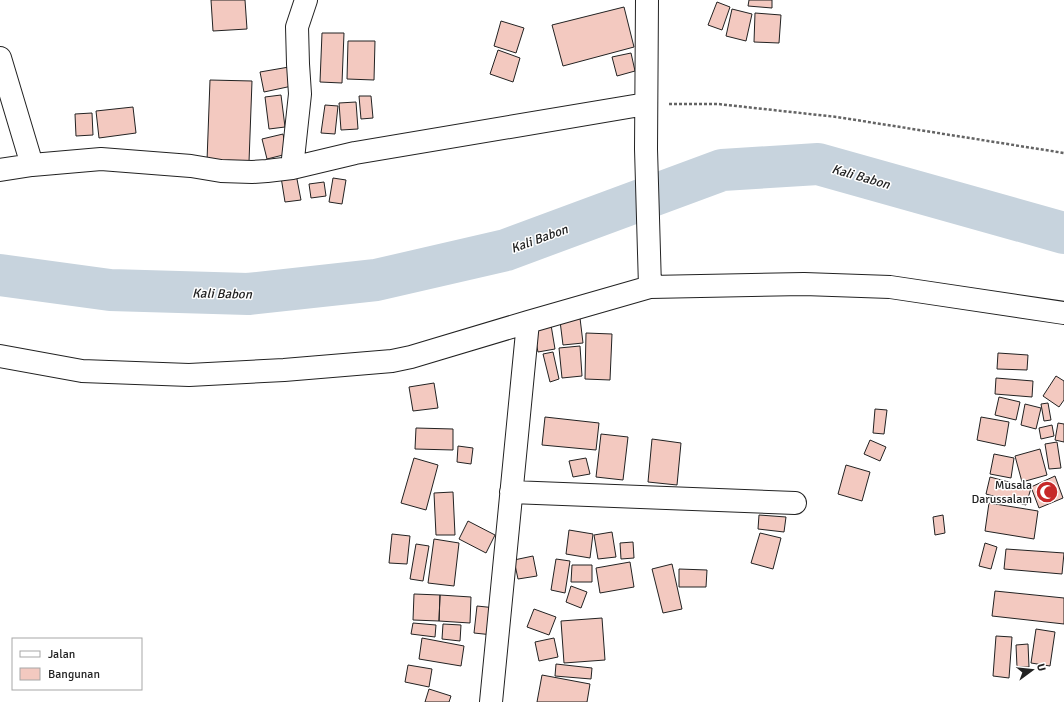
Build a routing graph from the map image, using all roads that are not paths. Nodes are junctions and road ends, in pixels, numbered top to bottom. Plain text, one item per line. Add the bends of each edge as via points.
1 (306, 0) edge
2 (647, 0) edge
3 (0, 58) edge
4 (646, 104) junction
5 (32, 165) junction
6 (292, 168) junction
7 (0, 170) edge
8 (649, 277) junction
9 (1064, 313) edge
10 (528, 322) junction
11 (0, 356) edge
12 (511, 492) junction
13 (795, 503) dead end
14 (491, 702) edge

1 - 6 street via 297,28 300,94
2 - 4 street
3 - 5 street
4 - 6 street via 355,153
4 - 8 street
5 - 6 street via 102,159 221,171 267,172
5 - 7 street
8 - 9 street via 890,287
8 - 10 street
10 - 11 street via 392,361 284,370 189,375 82,371
10 - 12 street
12 - 13 street
12 - 14 street

